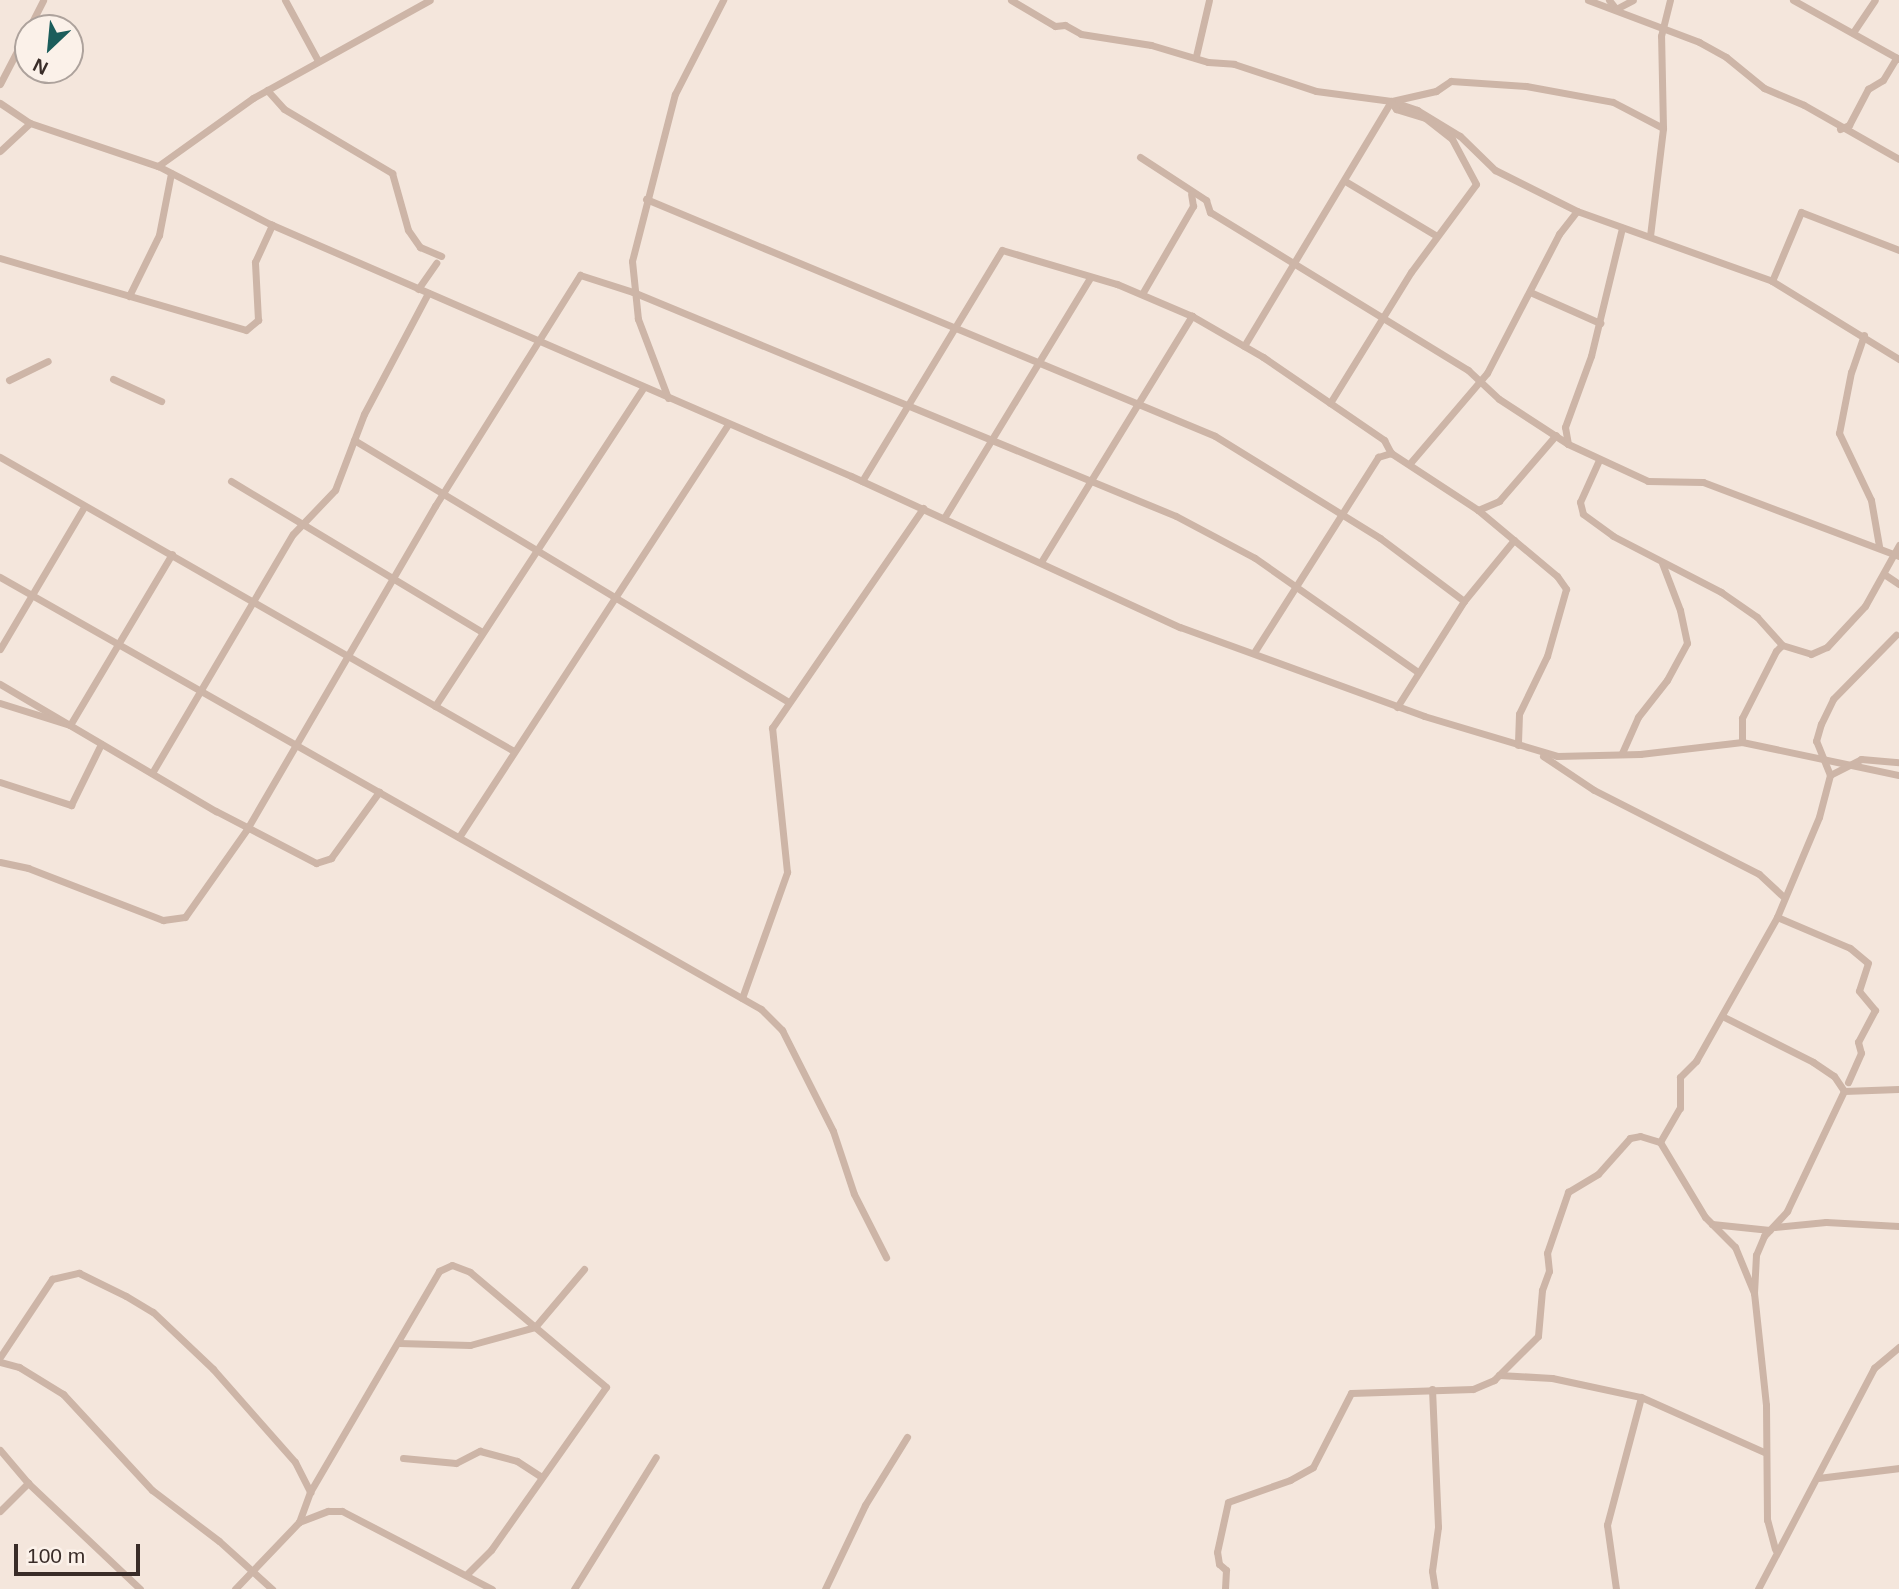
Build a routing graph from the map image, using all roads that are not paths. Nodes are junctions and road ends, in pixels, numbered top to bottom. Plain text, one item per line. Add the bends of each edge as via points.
1 (285, 0) edge
2 (430, 0) edge
3 (723, 0) edge
4 (1011, 0) edge
5 (1209, 0) edge
6 (1588, 0) edge
7 (1609, 0) edge
8 (1633, 0) edge
9 (1670, 0) edge
10 (1793, 0) edge
11 (1875, 0) edge
12 (1616, 9) junction
13 (1662, 27) junction
14 (1854, 31) junction
15 (1196, 56) junction
16 (14, 57) edge
17 (317, 59) junction
18 (1898, 59) edge
19 (0, 84) edge
20 (267, 90) junction
21 (1391, 101) junction
22 (0, 103) edge
23 (30, 123) junction
24 (1663, 128) junction
25 (1840, 129) junction
26 (0, 151) edge
27 (1140, 157) dead end
28 (1899, 159) edge
29 (158, 166) junction
30 (171, 173) junction
31 (1345, 181) junction
32 (1191, 194) junction
33 (646, 199) junction
34 (1577, 211) junction
35 (272, 225) junction
36 (1622, 228) junction
37 (1437, 236) junction
38 (1650, 236) junction
39 (1899, 250) edge
40 (0, 258) edge
41 (1295, 264) junction
42 (1090, 278) junction
43 (1772, 281) junction
44 (418, 289) junction
45 (633, 292) junction
46 (1530, 292) junction
47 (428, 293) junction
48 (1142, 294) junction
49 (129, 296) junction
50 (1192, 316) junction
51 (1380, 320) junction
52 (1600, 323) junction
53 (955, 327) junction
54 (1864, 335) junction
55 (536, 341) junction
56 (1244, 346) junction
57 (1899, 359) edge
58 (48, 361) dead end
59 (1041, 362) junction
60 (113, 379) dead end
61 (9, 380) dead end
62 (1480, 382) junction
63 (643, 388) junction
64 (668, 398) junction
65 (161, 401) dead end
66 (1139, 403) junction
67 (1330, 403) junction
68 (906, 405) junction
69 (728, 425) junction
70 (1564, 427) junction
71 (1554, 437) junction
72 (354, 440) junction
73 (991, 440) junction
74 (1568, 444) junction
75 (1391, 453) junction
76 (0, 457) edge
77 (1599, 460) junction
78 (1410, 462) junction
79 (1091, 480) junction
80 (231, 481) dead end
81 (863, 481) junction
82 (443, 495) junction
83 (84, 507) junction
84 (923, 508) junction
85 (1478, 510) junction
86 (1342, 516) junction
87 (944, 517) junction
88 (303, 524) junction
89 (1514, 540) junction
90 (1899, 545) edge
91 (1879, 546) junction
92 (538, 549) junction
93 (172, 554) junction
94 (1897, 555) edge
95 (1041, 562) junction
96 (1662, 563) junction
97 (1884, 574) junction
98 (0, 577) edge
99 (394, 577) junction
100 (1899, 584) edge
101 (1297, 587) junction
102 (33, 595) junction
103 (615, 599) junction
104 (254, 601) junction
105 (1464, 601) junction
106 (482, 632) junction
107 (1896, 635) dead end
108 (118, 645) junction
109 (1782, 645) junction
110 (0, 649) edge
111 (1255, 651) junction
112 (348, 655) junction
113 (1418, 672) junction
114 (0, 684) edge
115 (201, 691) junction
116 (787, 701) junction
117 (0, 703) edge
118 (435, 705) junction
119 (1397, 707) junction
120 (70, 725) junction
121 (1742, 742) junction
122 (296, 743) junction
123 (102, 744) junction
124 (1518, 745) junction
125 (512, 750) junction
126 (1537, 752) junction
127 (1622, 752) junction
128 (1825, 757) junction
129 (1899, 762) edge
130 (1852, 763) junction
131 (152, 773) junction
132 (1830, 775) junction
133 (1899, 775) edge
134 (0, 782) edge
135 (379, 792) junction
136 (247, 829) junction
137 (459, 837) junction
138 (0, 862) edge
139 (1783, 896) junction
140 (1777, 917) junction
141 (742, 998) junction
142 (1722, 1016) junction
143 (1834, 1076) junction
144 (1848, 1082) junction
145 (1861, 1088) junction
146 (1899, 1089) edge
147 (1844, 1091) junction
148 (1660, 1142) junction
149 (1711, 1224) junction
150 (1899, 1226) edge
151 (1773, 1229) junction
152 (886, 1257) dead end
153 (584, 1269) dead end
154 (1754, 1293) junction
155 (535, 1327) junction
156 (399, 1343) junction
157 (1899, 1347) edge
158 (0, 1359) edge
159 (1499, 1375) junction
160 (1432, 1389) junction
161 (1641, 1397) junction
162 (907, 1437) dead end
163 (0, 1450) edge
164 (1764, 1452) junction
165 (656, 1457) dead end
166 (403, 1458) dead end
167 (1899, 1468) edge
168 (540, 1476) junction
169 (1818, 1478) junction
170 (28, 1483) junction
171 (310, 1492) junction
172 (0, 1511) edge
173 (299, 1522) junction
174 (1776, 1549) junction
175 (253, 1571) junction
176 (467, 1574) junction
177 (140, 1589) edge
178 (235, 1589) edge
179 (272, 1589) edge
180 (492, 1589) edge
181 (574, 1589) edge
182 (825, 1589) edge
183 (1225, 1589) edge
184 (1435, 1589) edge
185 (1616, 1589) edge
186 (1758, 1589) edge

1 - 17 street
2 - 17 street
3 - 33 street via 675,94
4 - 15 street via 1055,26
5 - 15 street
6 - 12 street
7 - 12 street
8 - 12 street
9 - 13 street
10 - 14 street
11 - 14 street
12 - 13 street
13 - 24 street
13 - 25 street via 1726,57 1764,88 1804,105
14 - 18 street
15 - 21 street via 1316,91
16 - 19 street
17 - 20 street
18 - 25 street via 1882,80 1868,89 1849,125
20 - 29 street
20 - 44 street via 284,109 392,173 408,230 420,247 438,259
21 - 24 street via 1436,91 1451,81 1526,86 1613,102
21 - 31 street
21 - 34 street via 1435,119 1460,136 1482,162
21 - 37 street via 1396,109 1425,118 1452,139 1475,179 1473,192
22 - 23 street
23 - 26 street
23 - 29 street
24 - 38 street
25 - 28 street
27 - 32 street
29 - 30 street
30 - 35 street
30 - 49 street via 159,234
31 - 37 street
31 - 41 street
32 - 41 street via 1206,200 1208,210
32 - 48 street via 1193,206
33 - 45 street via 632,261
33 - 53 street
34 - 36 street
34 - 46 street via 1565,224
35 - 44 street
35 - 49 street via 255,262 258,315 250,330
36 - 38 street
36 - 52 street
37 - 51 street
38 - 43 street
39 - 43 street via 1801,212
40 - 49 street
41 - 51 street
41 - 56 street
42 - 48 street
42 - 53 street via 1000,250
42 - 59 street
43 - 54 street
44 - 47 street
45 - 55 street via 580,275
45 - 64 street via 638,319
45 - 68 street
46 - 52 street
46 - 62 street
47 - 55 street
47 - 72 street
48 - 50 street
50 - 56 street
50 - 66 street
51 - 62 street
51 - 67 street
52 - 70 street
53 - 59 street
53 - 68 street
54 - 57 street
54 - 91 street via 1839,433 1871,500
55 - 63 street
55 - 82 street
56 - 67 street
58 - 61 street
59 - 66 street
59 - 73 street
60 - 65 street
62 - 71 street
62 - 78 street
63 - 64 street
63 - 92 street
64 - 69 street
66 - 79 street
66 - 86 street via 1231,444
67 - 75 street via 1384,440
68 - 73 street
68 - 81 street
69 - 81 street
69 - 103 street
70 - 71 street
70 - 74 street
71 - 74 street
71 - 85 street via 1499,501
72 - 82 street
72 - 88 street via 335,490
73 - 79 street
73 - 87 street
74 - 77 street
75 - 78 street
75 - 86 street via 1378,457
76 - 83 street
77 - 91 street via 1648,481 1703,482
77 - 96 street via 1580,502 1583,514
78 - 85 street
79 - 95 street
79 - 101 street via 1198,527
80 - 88 street
81 - 84 street
82 - 92 street
82 - 99 street
83 - 93 street
83 - 102 street
84 - 87 street
84 - 116 street
85 - 89 street
86 - 101 street
86 - 105 street
87 - 95 street
88 - 99 street
88 - 104 street
89 - 105 street
89 - 124 street via 1557,576 1566,597 1547,656 1519,715
90 - 94 street
91 - 94 street
92 - 103 street
92 - 106 street
93 - 104 street
93 - 108 street
94 - 97 street
95 - 111 street via 1182,628
96 - 109 street via 1721,592 1757,617
96 - 127 street via 1687,643 1667,680 1638,717
97 - 100 street
97 - 109 street via 1865,606 1818,653
98 - 102 street
99 - 106 street
99 - 112 street
101 - 111 street
101 - 113 street
102 - 108 street
102 - 110 street
103 - 116 street
103 - 125 street
104 - 112 street
104 - 115 street
105 - 113 street
106 - 118 street
107 - 128 street via 1833,699 1816,741
108 - 115 street
108 - 120 street
109 - 121 street via 1742,718
111 - 119 street
112 - 118 street
112 - 122 street
113 - 119 street
114 - 120 street
115 - 122 street
115 - 131 street
116 - 141 street via 771,736 786,882
117 - 120 street
118 - 125 street
119 - 124 street
120 - 123 street
121 - 127 street
121 - 128 street
122 - 135 street
122 - 136 street
123 - 131 street
123 - 134 street via 71,805
124 - 126 street
125 - 137 street
126 - 127 street via 1557,756
126 - 139 street via 1594,790 1759,874
128 - 130 street
128 - 132 street
129 - 130 street via 1870,758
130 - 132 street
130 - 133 street
131 - 136 street
132 - 139 street via 1819,817
135 - 136 street via 331,858 323,862
135 - 137 street
136 - 138 street via 189,911 173,922 28,868
137 - 141 street
139 - 140 street
140 - 142 street
140 - 144 street via 1850,948 1868,963 1859,991 1875,1010 1858,1042 1861,1053
141 - 152 street via 782,1030 833,1131 854,1194
142 - 143 street
142 - 148 street via 1696,1061 1680,1077 1680,1108
143 - 144 street
143 - 147 street
144 - 145 street
145 - 146 street
145 - 147 street
147 - 151 street
148 - 149 street
148 - 159 street via 1640,1136 1630,1139 1598,1174 1568,1192 1547,1253 1549,1271 1538,1336
149 - 151 street
149 - 154 street via 1735,1247
150 - 151 street via 1826,1222
151 - 154 street via 1756,1255
153 - 155 street
154 - 164 street via 1766,1405
155 - 156 street via 470,1345
155 - 156 street via 470,1272 452,1265 439,1271
155 - 168 street via 606,1387
156 - 171 street
157 - 169 street via 1874,1368
158 - 171 street via 52,1279 79,1273 153,1312 175,1332 268,1429 295,1462
158 - 175 street via 63,1394 152,1490
159 - 160 street via 1480,1388
159 - 161 street via 1552,1378
160 - 183 street via 1351,1393 1313,1467 1228,1502 1217,1552 1219,1564 1226,1570
160 - 184 street via 1438,1527 1432,1571
161 - 164 street
161 - 185 street via 1607,1525
162 - 182 street via 865,1505
163 - 170 street
164 - 174 street via 1767,1520
165 - 181 street
166 - 168 street via 456,1464 480,1451 517,1461
167 - 169 street
168 - 176 street via 491,1550
169 - 174 street
170 - 172 street
170 - 177 street
171 - 173 street
173 - 175 street
173 - 176 street via 316,1512 342,1511
174 - 186 street
175 - 178 street
175 - 179 street
176 - 180 street

